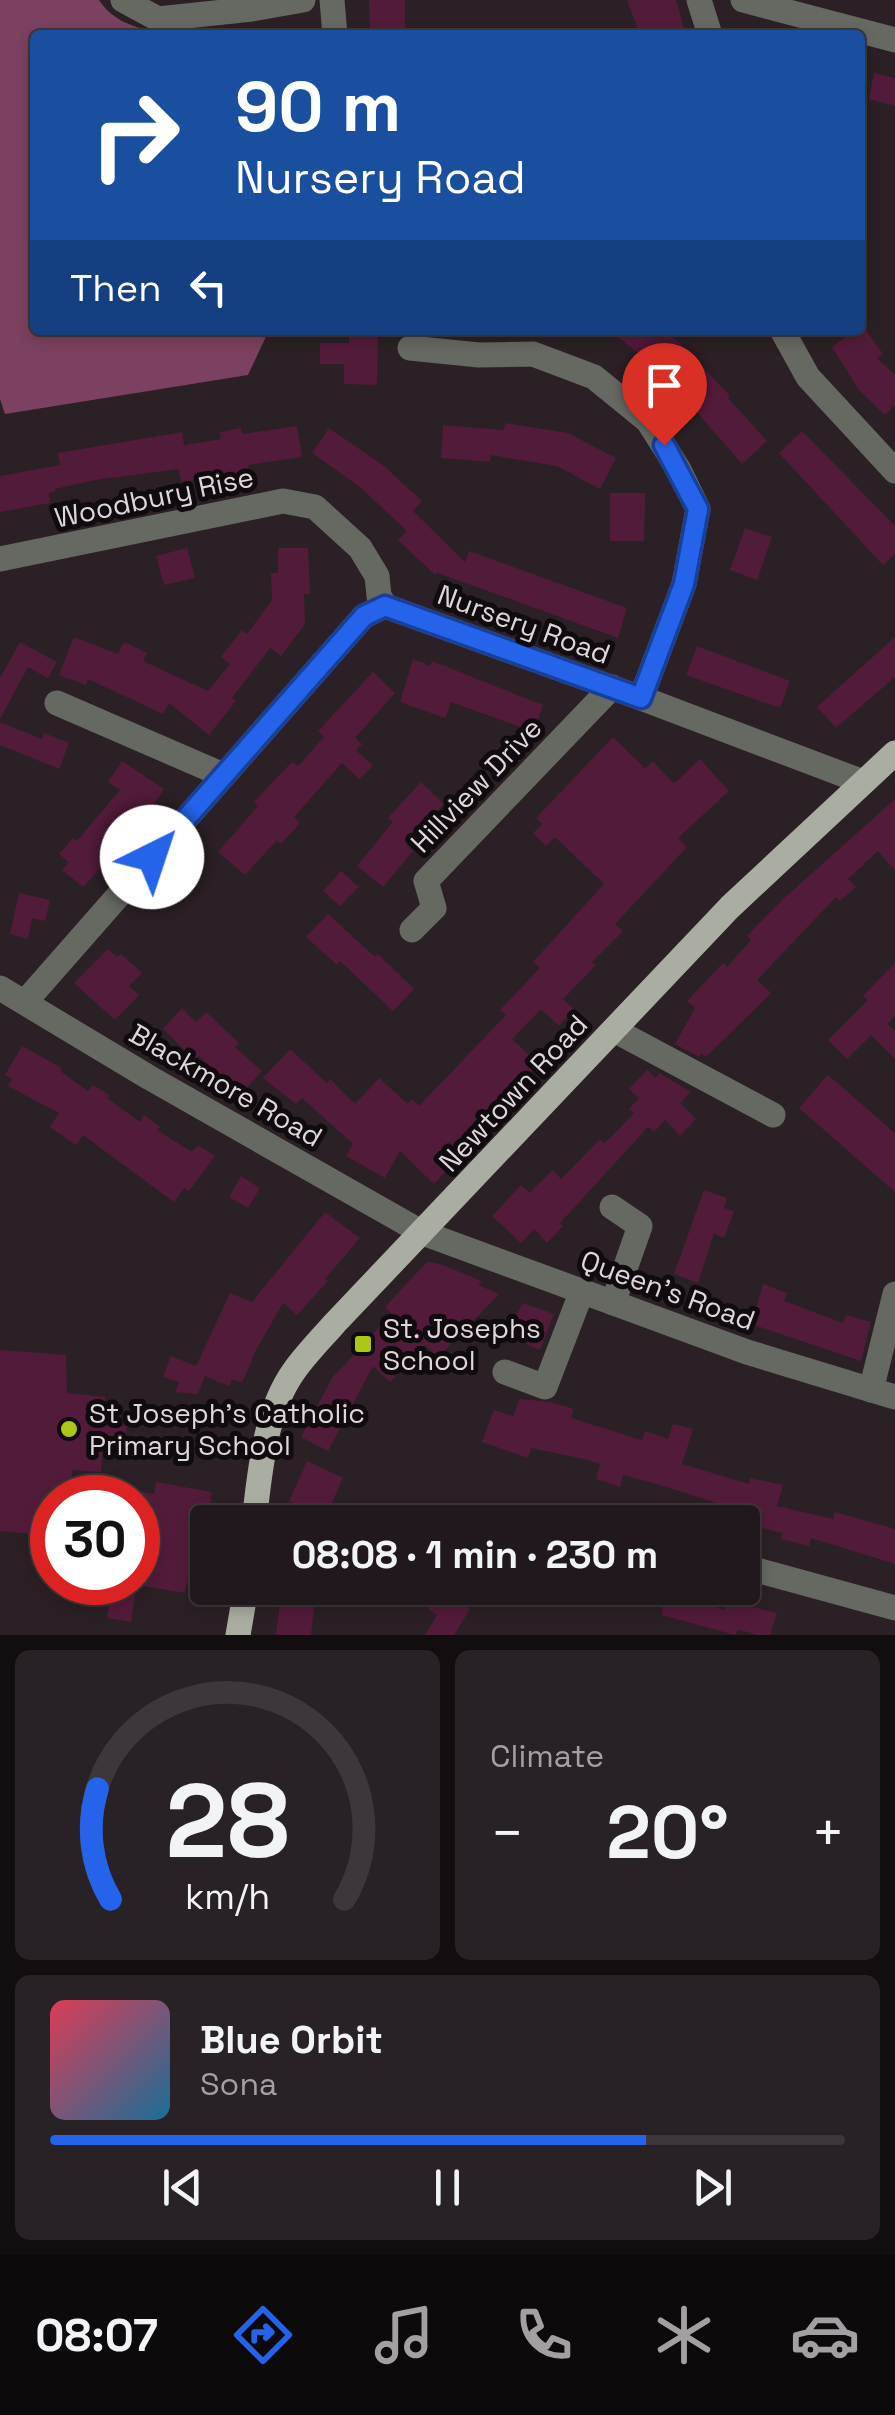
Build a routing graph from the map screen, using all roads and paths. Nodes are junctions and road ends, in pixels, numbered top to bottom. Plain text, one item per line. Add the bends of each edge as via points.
1 (123, 0) edge
2 (303, 0) edge
3 (332, 0) edge
4 (699, 0) edge
5 (743, 0) edge
6 (334, 30) edge
7 (708, 30) edge
8 (857, 30) edge
9 (865, 32) edge
10 (895, 40) edge
11 (785, 335) edge
12 (410, 348) dead end
13 (895, 471) edge
14 (0, 559) edge
15 (385, 606) junction
16 (612, 687) junction
17 (641, 698) junction
18 (56, 703) dead end
19 (895, 753) edge
20 (223, 775) junction
21 (863, 782) junction
22 (412, 930) dead end
23 (0, 988) edge
24 (25, 1002) junction
25 (614, 1030) junction
26 (772, 1115) dead end
27 (612, 1207) dead end
28 (640, 1226) junction
29 (423, 1232) junction
30 (665, 1234) dead end
31 (582, 1292) junction
32 (895, 1294) edge
33 (613, 1302) junction
34 (505, 1372) dead end
35 (883, 1394) edge
36 (256, 1505) edge
37 (760, 1571) edge
38 (243, 1605) edge
39 (895, 1608) edge
40 (238, 1635) edge

1 - 2 street via 158,19
3 - 6 street
4 - 7 street
5 - 8 street
9 - 10 street
11 - 13 street via 808,376
12 - 17 street via 532,354 594,377 648,421 698,509 684,584
14 - 15 street, Woodbury Rise via 283,501 315,507 360,548
15 - 16 street, Nursery Road
15 - 20 street via 364,616
16 - 17 street, Nursery Road
16 - 22 street, Hillview Drive via 426,880 434,908
17 - 21 street, Nursery Road
18 - 20 street
19 - 21 main road, Newtown Road
20 - 24 street
21 - 25 main road, Newtown Road
23 - 24 street, Blackmore Road
24 - 29 street, Blackmore Road
25 - 26 street
25 - 29 main road, Newtown Road
27 - 28 street
28 - 30 street
28 - 33 street
29 - 31 street, Queen's Road
29 - 36 main road, Newtown Road via 293,1372 275,1406
31 - 33 street, Queen's Road
31 - 34 street via 545,1387
32 - 35 street
33 - 35 street, Queen's Road
37 - 39 street
38 - 40 main road

